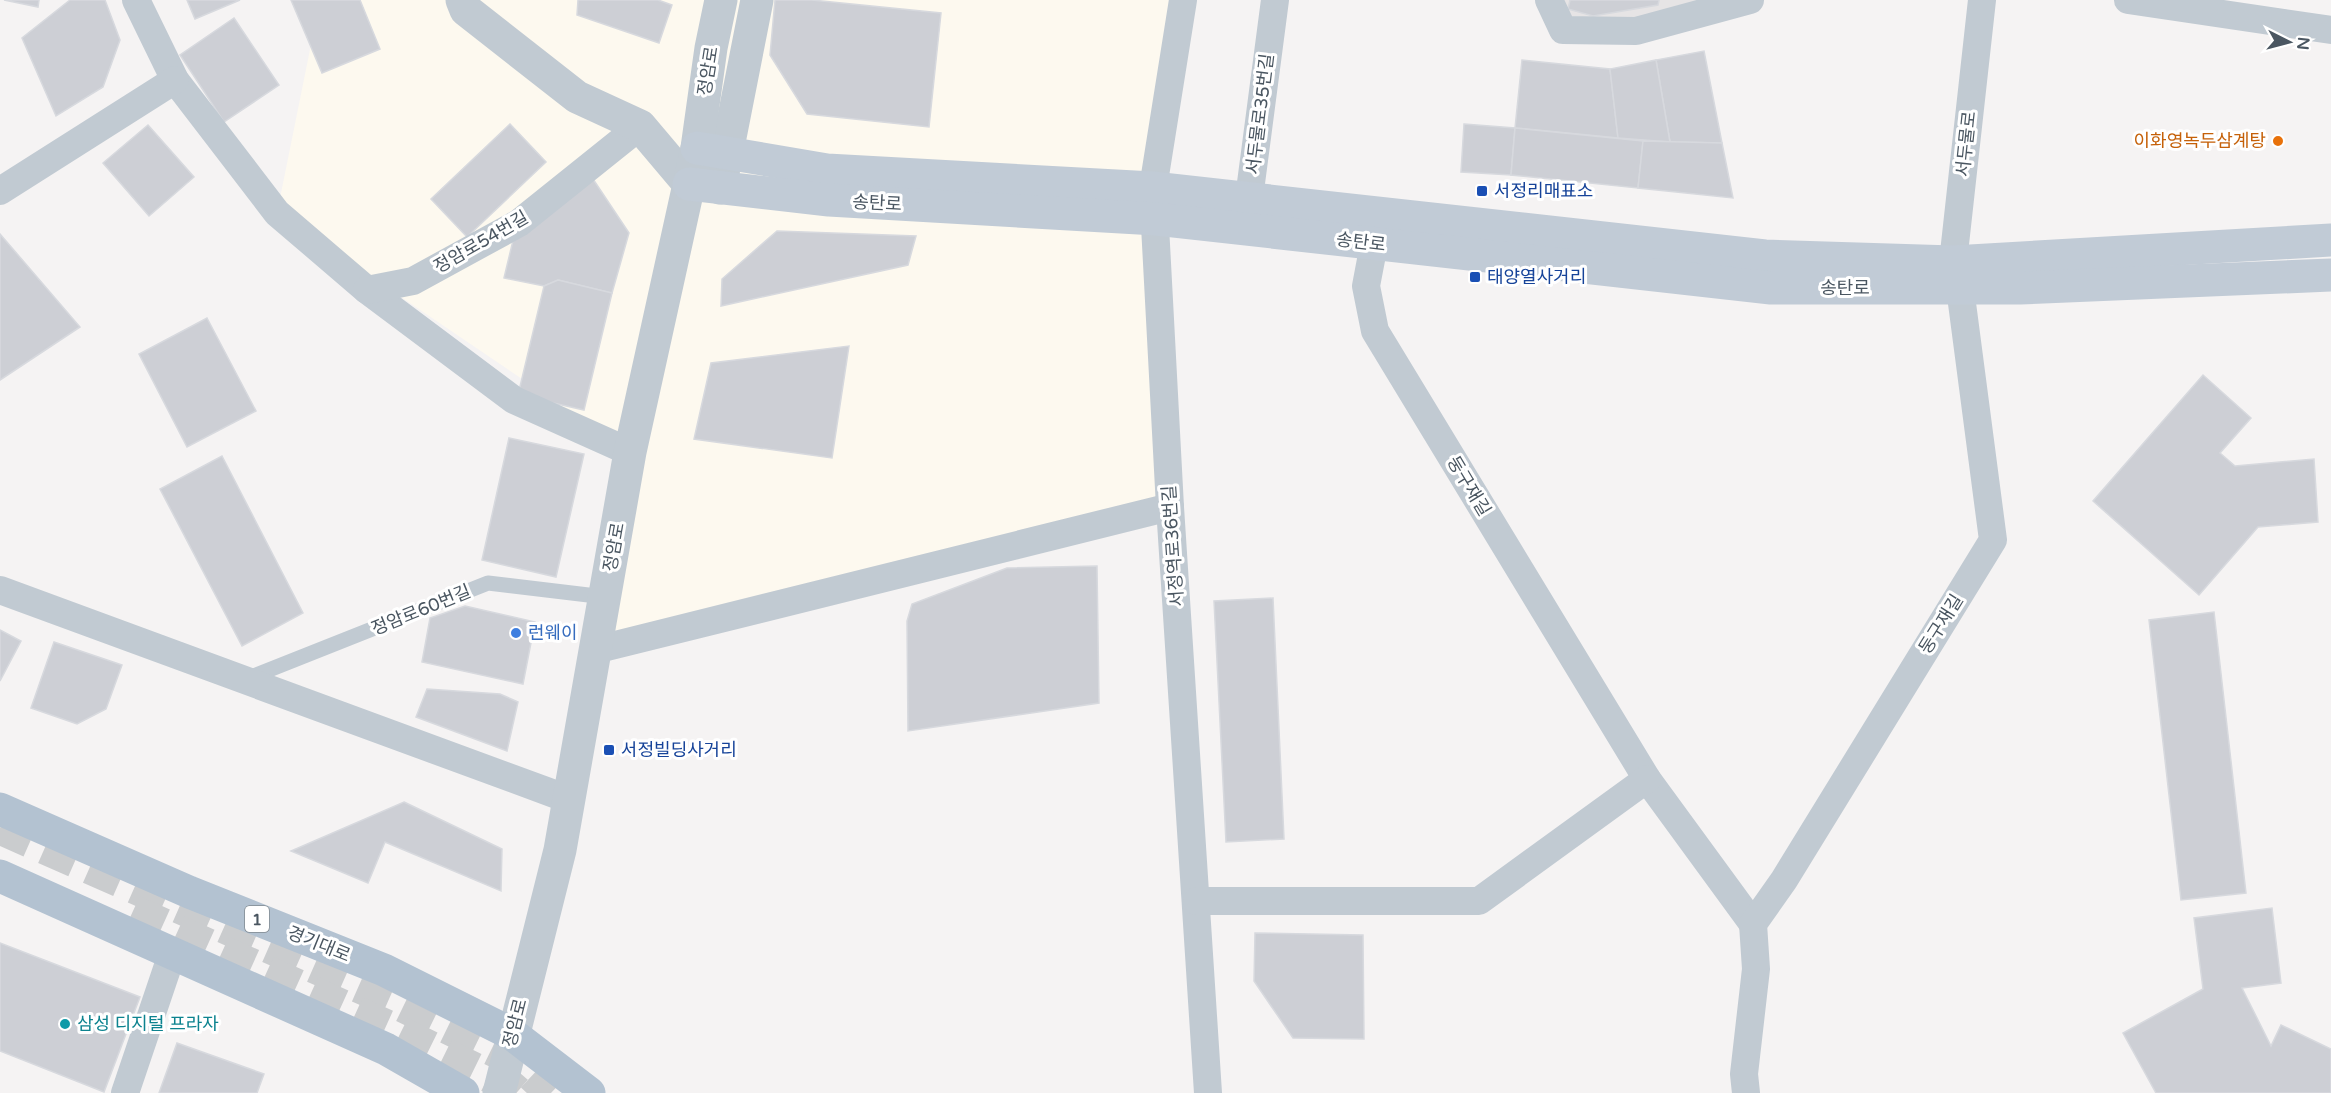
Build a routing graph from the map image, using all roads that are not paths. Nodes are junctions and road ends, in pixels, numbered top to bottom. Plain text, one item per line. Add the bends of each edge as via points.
1 (135, 0) edge
2 (462, 0) edge
3 (721, 0) edge
4 (757, 0) edge
5 (1183, 0) edge
6 (1275, 0) edge
7 (1549, 0) edge
8 (1750, 0) edge
9 (1982, 0) edge
10 (2128, 0) edge
11 (2331, 30) edge
12 (175, 80) junction
13 (640, 126) junction
14 (712, 151) junction
15 (704, 186) junction
16 (0, 191) edge
17 (1154, 203) junction
18 (1247, 214) junction
19 (2331, 240) edge
20 (1374, 244) junction
21 (1957, 275) junction
22 (2331, 275) edge
23 (367, 290) junction
24 (630, 452) junction
25 (1170, 507) junction
26 (0, 590) edge
27 (605, 597) junction
28 (595, 650) junction
29 (244, 680) junction
30 (1647, 779) junction
31 (568, 799) junction
32 (0, 809) edge
33 (0, 876) edge
34 (1197, 901) junction
35 (1753, 924) junction
36 (172, 954) junction
37 (512, 1034) junction
38 (125, 1093) edge
39 (463, 1093) edge
40 (499, 1093) edge
41 (589, 1093) edge
42 (1208, 1093) edge
43 (1746, 1093) edge

1 - 12 street
2 - 13 street via 466,10 577,97
3 - 14 street, 정암로 via 711,48
4 - 14 street
5 - 17 street, 서정역로36번길
6 - 18 street, 서두물로35번길
7 - 8 street via 1563,30 1625,31
9 - 21 street, 서두물로
10 - 11 street
12 - 16 street
12 - 23 street via 277,213
13 - 15 street
13 - 23 street, 정암로54번길 via 519,223 413,281
14 - 15 street, 정암로
14 - 17 main road, 송탄로 via 827,170
15 - 17 main road, 송탄로 via 828,200
15 - 24 street, 정암로
17 - 18 main road, 송탄로
17 - 25 street, 서정역로36번길
18 - 20 main road, 송탄로
18 - 21 main road, 송탄로
19 - 21 main road, 송탄로
20 - 21 main road, 송탄로 via 1771,288
20 - 30 street, 둥구재길 via 1366,286 1375,331
21 - 22 main road, 송탄로 via 2020,288
21 - 35 street, 둥구재길 via 1993,540
23 - 24 street via 514,400
24 - 27 street, 정암로
25 - 28 street
25 - 34 street, 서정역로36번길
26 - 29 street
27 - 28 street, 정암로
27 - 29 lane, 정암로60번길 via 488,584
28 - 31 street, 정암로
29 - 31 street
30 - 34 street via 1479,901
30 - 35 street, 둥구재길
31 - 37 street, 정암로 via 560,850
32 - 37 main road, 경기대로 / 1 via 189,892 384,970
33 - 36 main road
34 - 42 street, 서정역로36번길
35 - 43 street via 1756,969 1744,1074
36 - 38 street
36 - 39 main road via 386,1049
37 - 40 street, 정암로
37 - 41 main road, 경기대로 / 1

